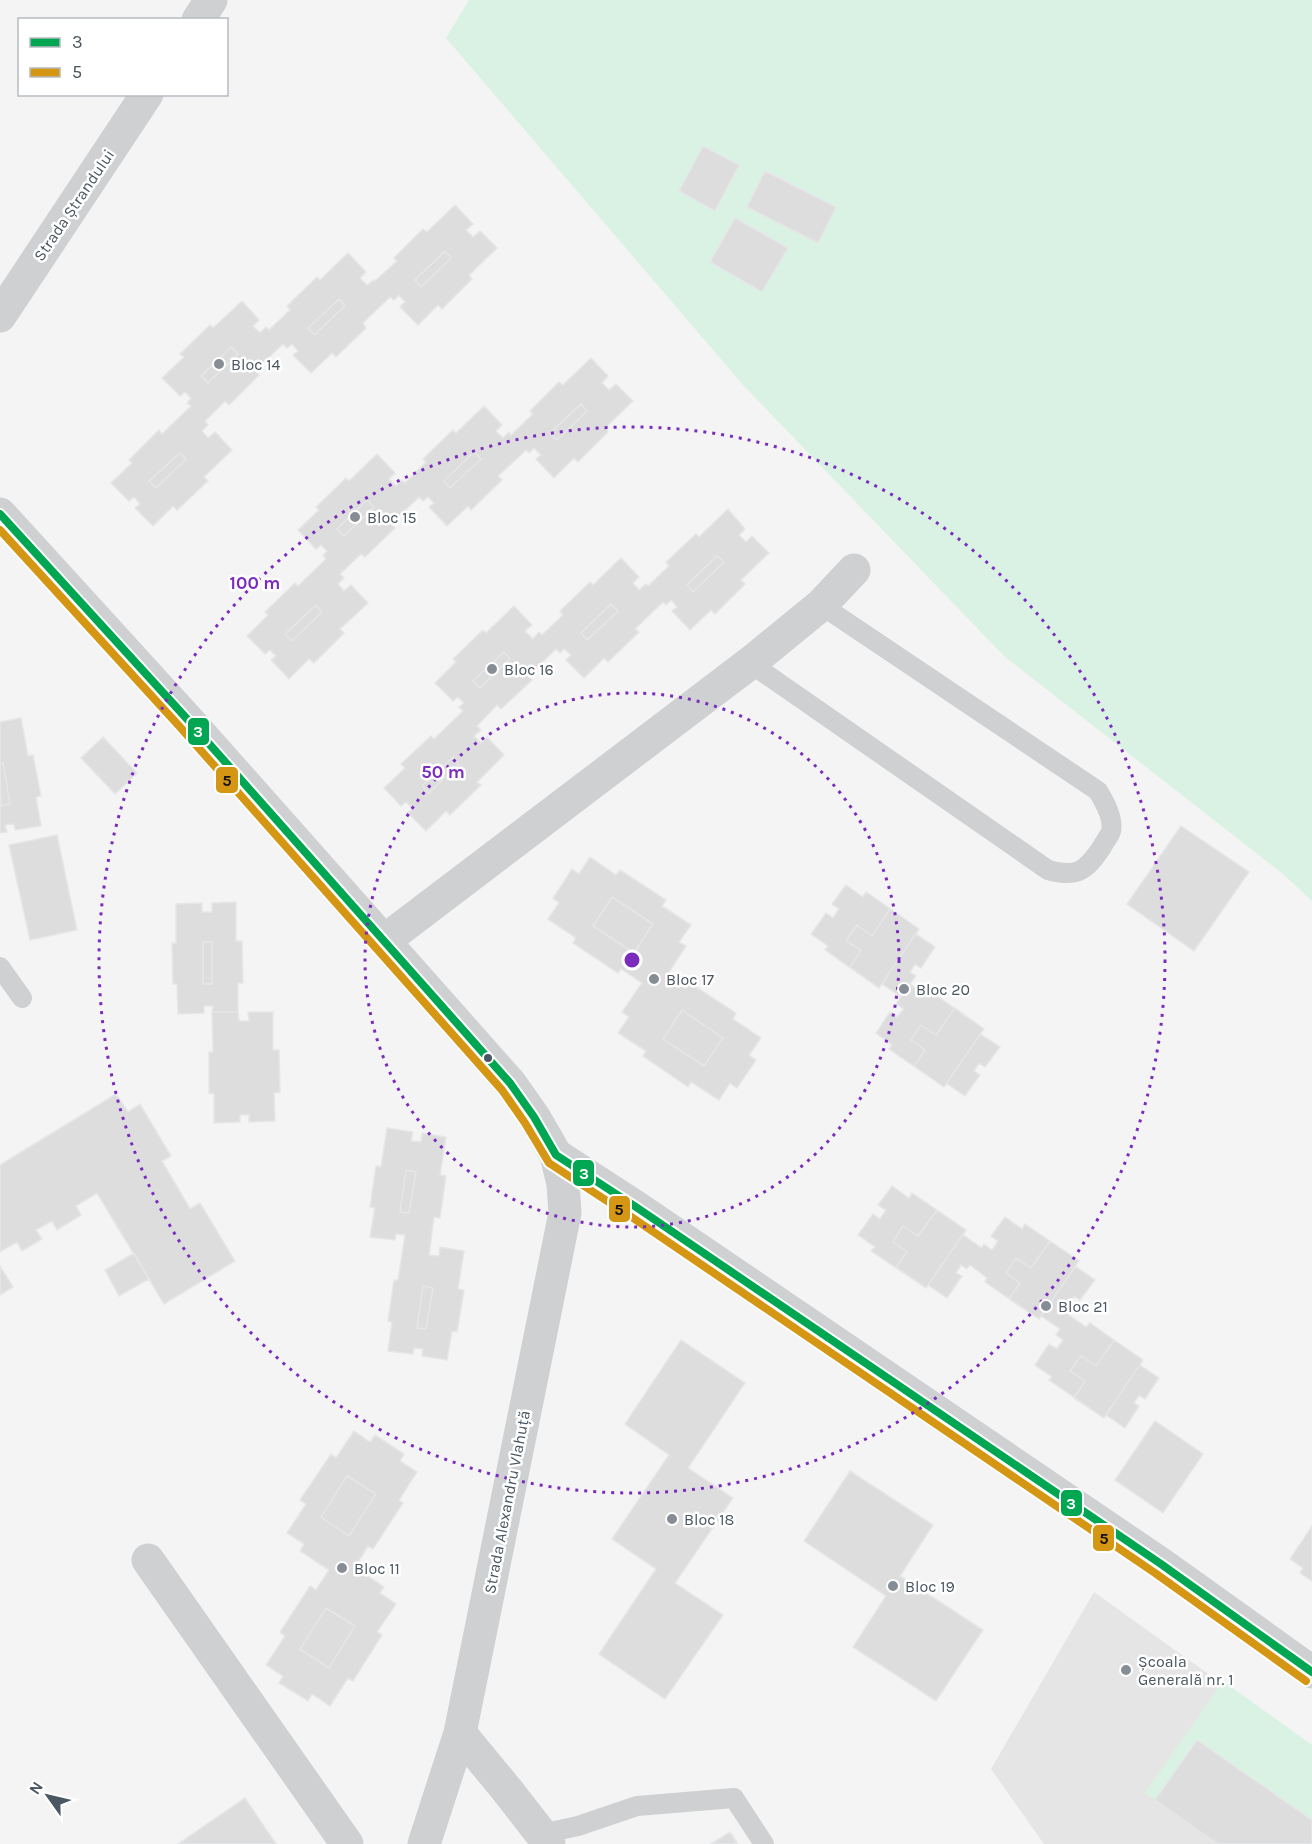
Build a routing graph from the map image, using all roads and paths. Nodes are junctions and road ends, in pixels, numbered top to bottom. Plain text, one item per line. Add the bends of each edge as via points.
1 (211, 0) edge
2 (199, 18) edge
3 (146, 96) edge
4 (0, 316) edge
5 (0, 514) edge
6 (854, 570) dead end
7 (821, 605) junction
8 (750, 663) junction
9 (384, 941) junction
10 (0, 968) edge
11 (22, 998) dead end
12 (556, 1155) junction
13 (148, 1560) dead end
14 (1312, 1672) edge
15 (460, 1733) junction
16 (545, 1839) edge
17 (347, 1844) edge
18 (424, 1844) edge
19 (764, 1844) edge

1 - 2 street
3 - 4 street, Strada Ștrandului
5 - 9 street
6 - 7 street
7 - 8 street
7 - 8 lane via 1098,791 1108,809 1112,831 1083,871 1064,874 1048,870
8 - 9 street
9 - 12 street via 510,1083
10 - 11 lane
12 - 14 street via 1161,1564
12 - 15 street, Strada Alexandru Vlahuță via 565,1213
13 - 17 street
15 - 16 street
15 - 18 street, Strada Alexandru Vlahuță
16 - 19 lane via 638,1806 734,1798

